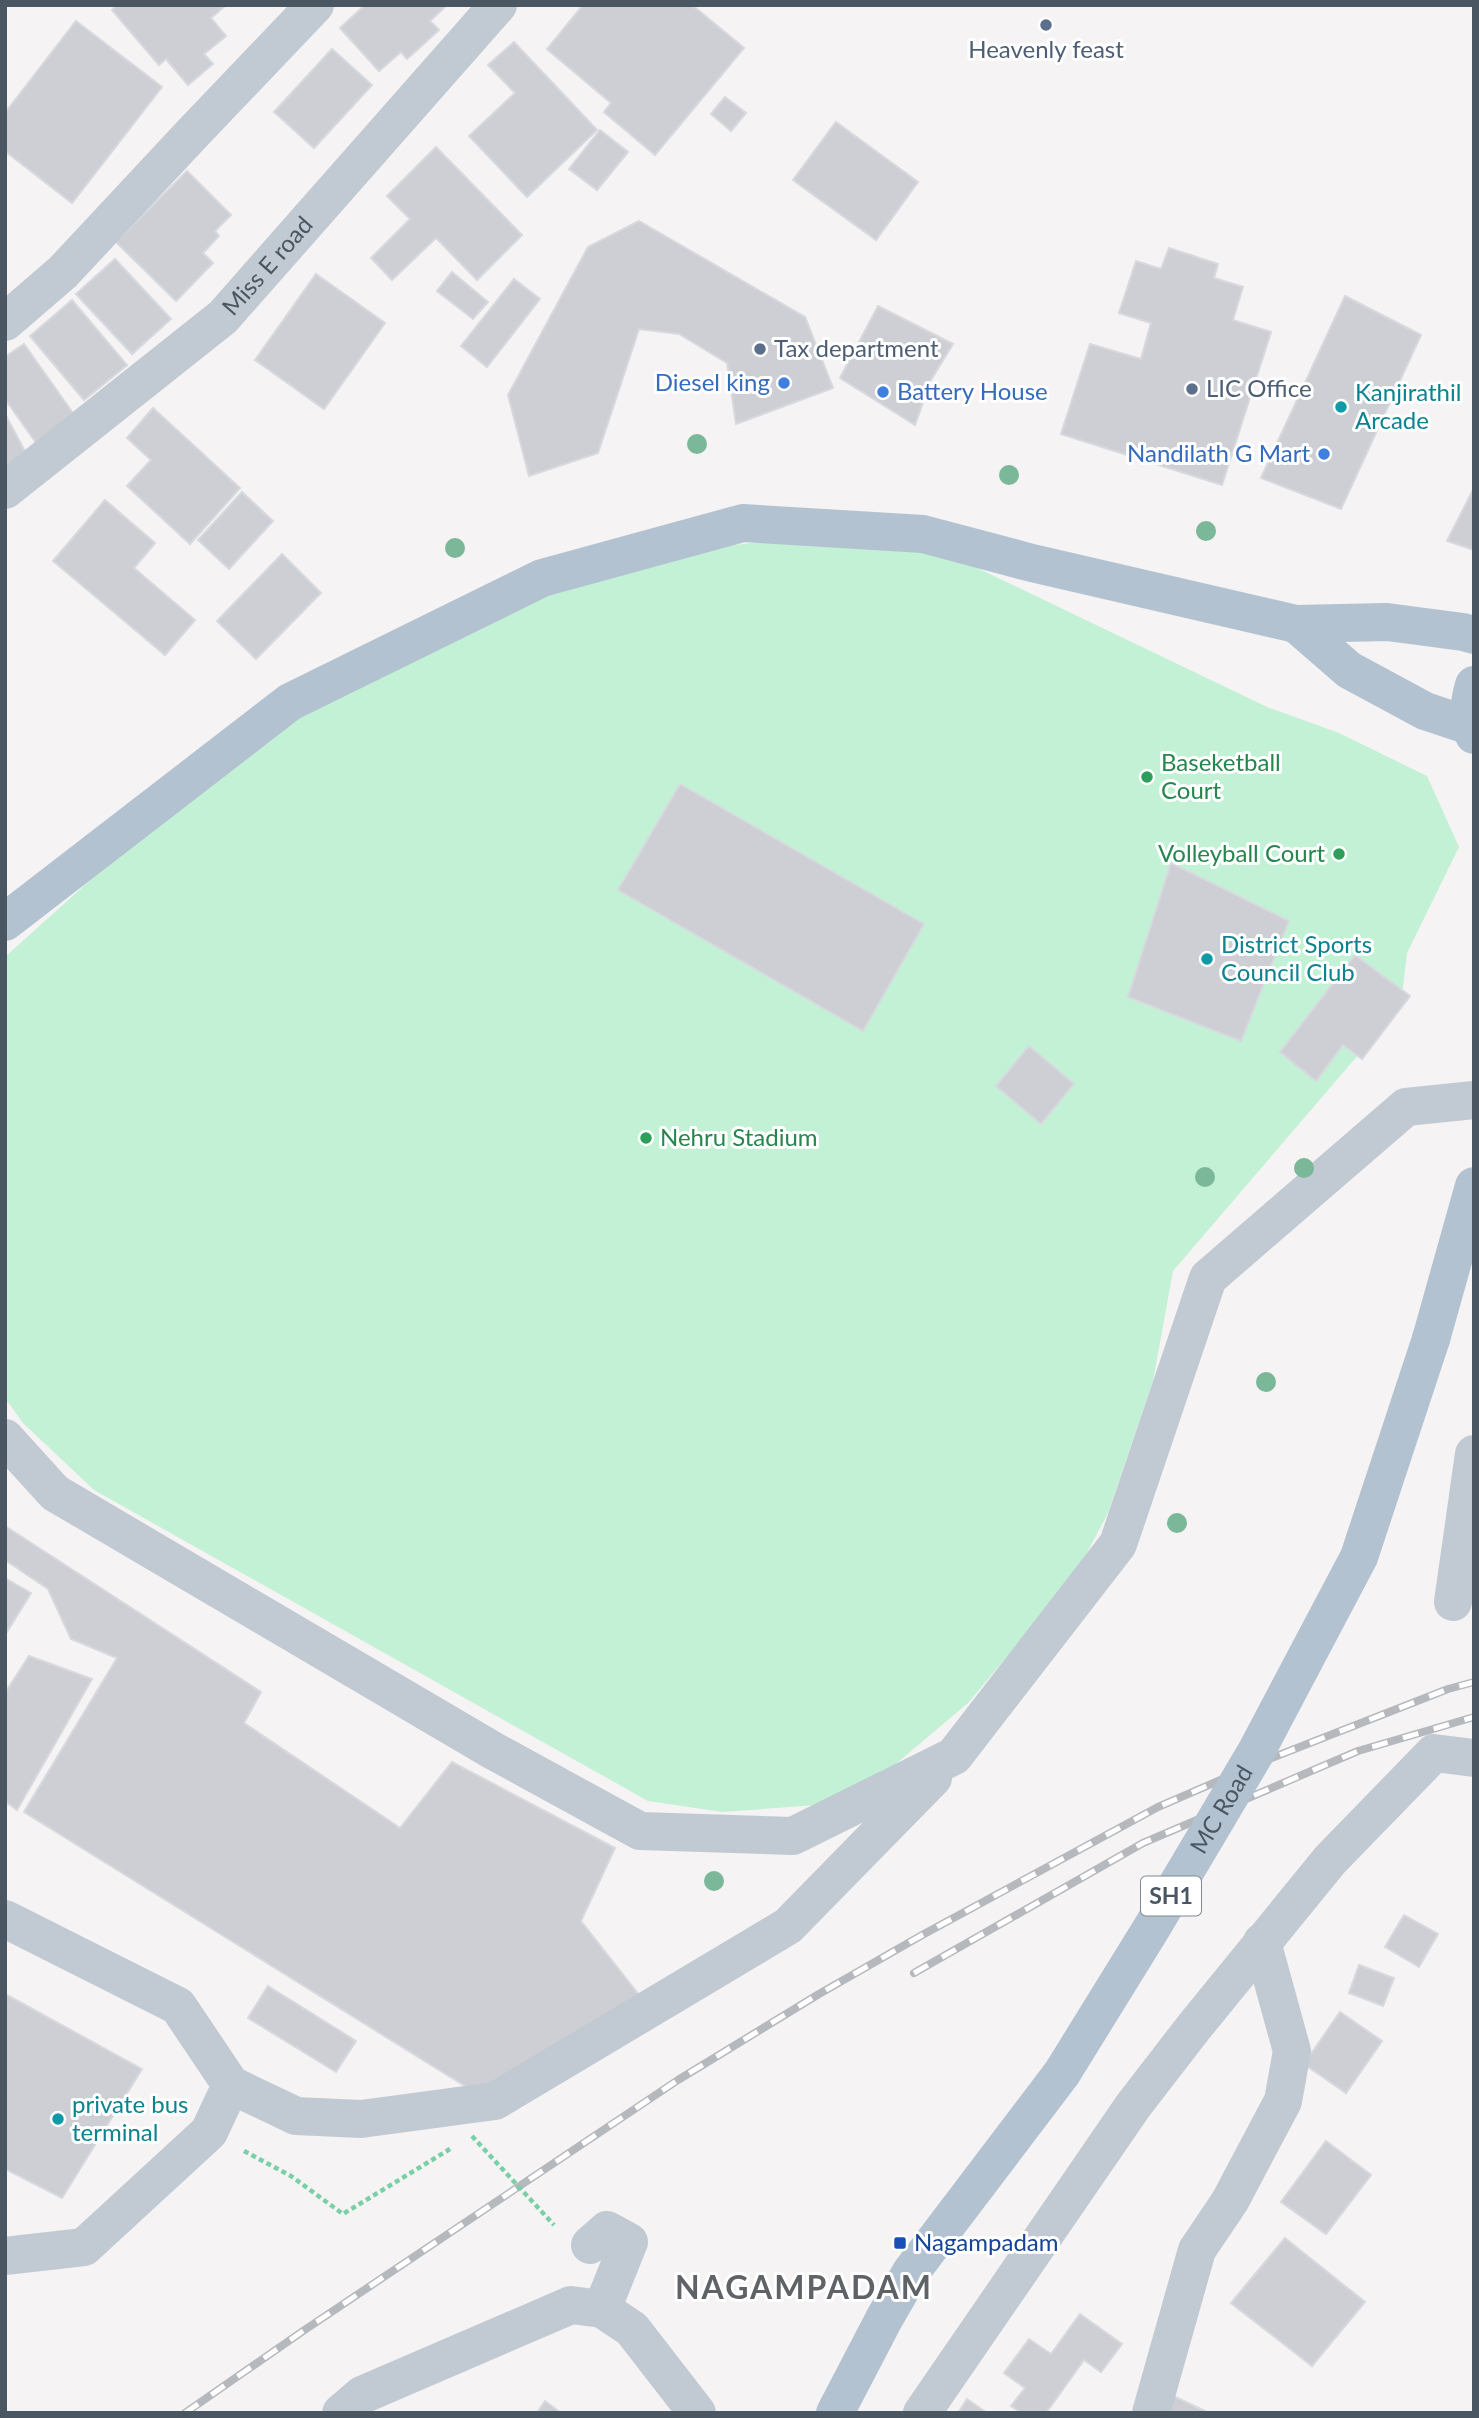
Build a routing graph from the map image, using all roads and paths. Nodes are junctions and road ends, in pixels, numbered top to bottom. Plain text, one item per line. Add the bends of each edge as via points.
1 (315, 5) edge
2 (498, 5) edge
3 (5, 321) edge
4 (5, 490) edge
5 (1296, 624) junction
6 (1474, 635) edge
7 (1474, 685) edge
8 (1472, 731) edge
9 (5, 922) edge
10 (1474, 1100) edge
11 (1474, 1186) edge
12 (5, 1438) edge
13 (1474, 1454) edge
14 (1453, 1602) dead end
15 (954, 1756) junction
16 (1474, 1758) edge
17 (5, 1919) edge
18 (1262, 1942) junction
19 (231, 2085) junction
20 (209, 2132) junction
21 (472, 2136) dead end
22 (460, 2143) dead end
23 (554, 2225) dead end
24 (590, 2245) dead end
25 (5, 2256) edge
26 (601, 2309) junction
27 (341, 2413) edge
28 (697, 2413) edge
29 (835, 2413) edge
30 (922, 2413) edge
31 (1151, 2413) edge

1 - 3 street via 63,272
2 - 4 street, Miss E road via 223,317
5 - 6 main road via 1387,622
5 - 8 main road via 1349,670
5 - 9 main road via 923,534 743,523 542,578 290,702
7 - 8 main road via 1469,702
10 - 15 street via 1406,1107 1208,1278 1118,1545
11 - 29 main road, MC Road / SH1, bridge via 1431,1339 1359,1557 1256,1752 1151,1929 1062,2073 911,2272
12 - 15 street via 55,1493 492,1750 640,1831 793,1836
13 - 14 street
15 - 19 street via 788,1926 495,2101 361,2119 296,2116
16 - 18 street via 1434,1753 1330,1860
17 - 19 street via 178,2006
18 - 30 street via 1133,2106
18 - 31 street via 1292,2050 1283,2101 1230,2201 1197,2250
19 - 20 street
20 - 22 path via 290,2176 343,2214
20 - 25 street via 84,2247
21 - 23 path, bridge
24 - 26 street via 607,2230 629,2242
26 - 27 street via 572,2305 362,2395
26 - 28 street via 632,2329

